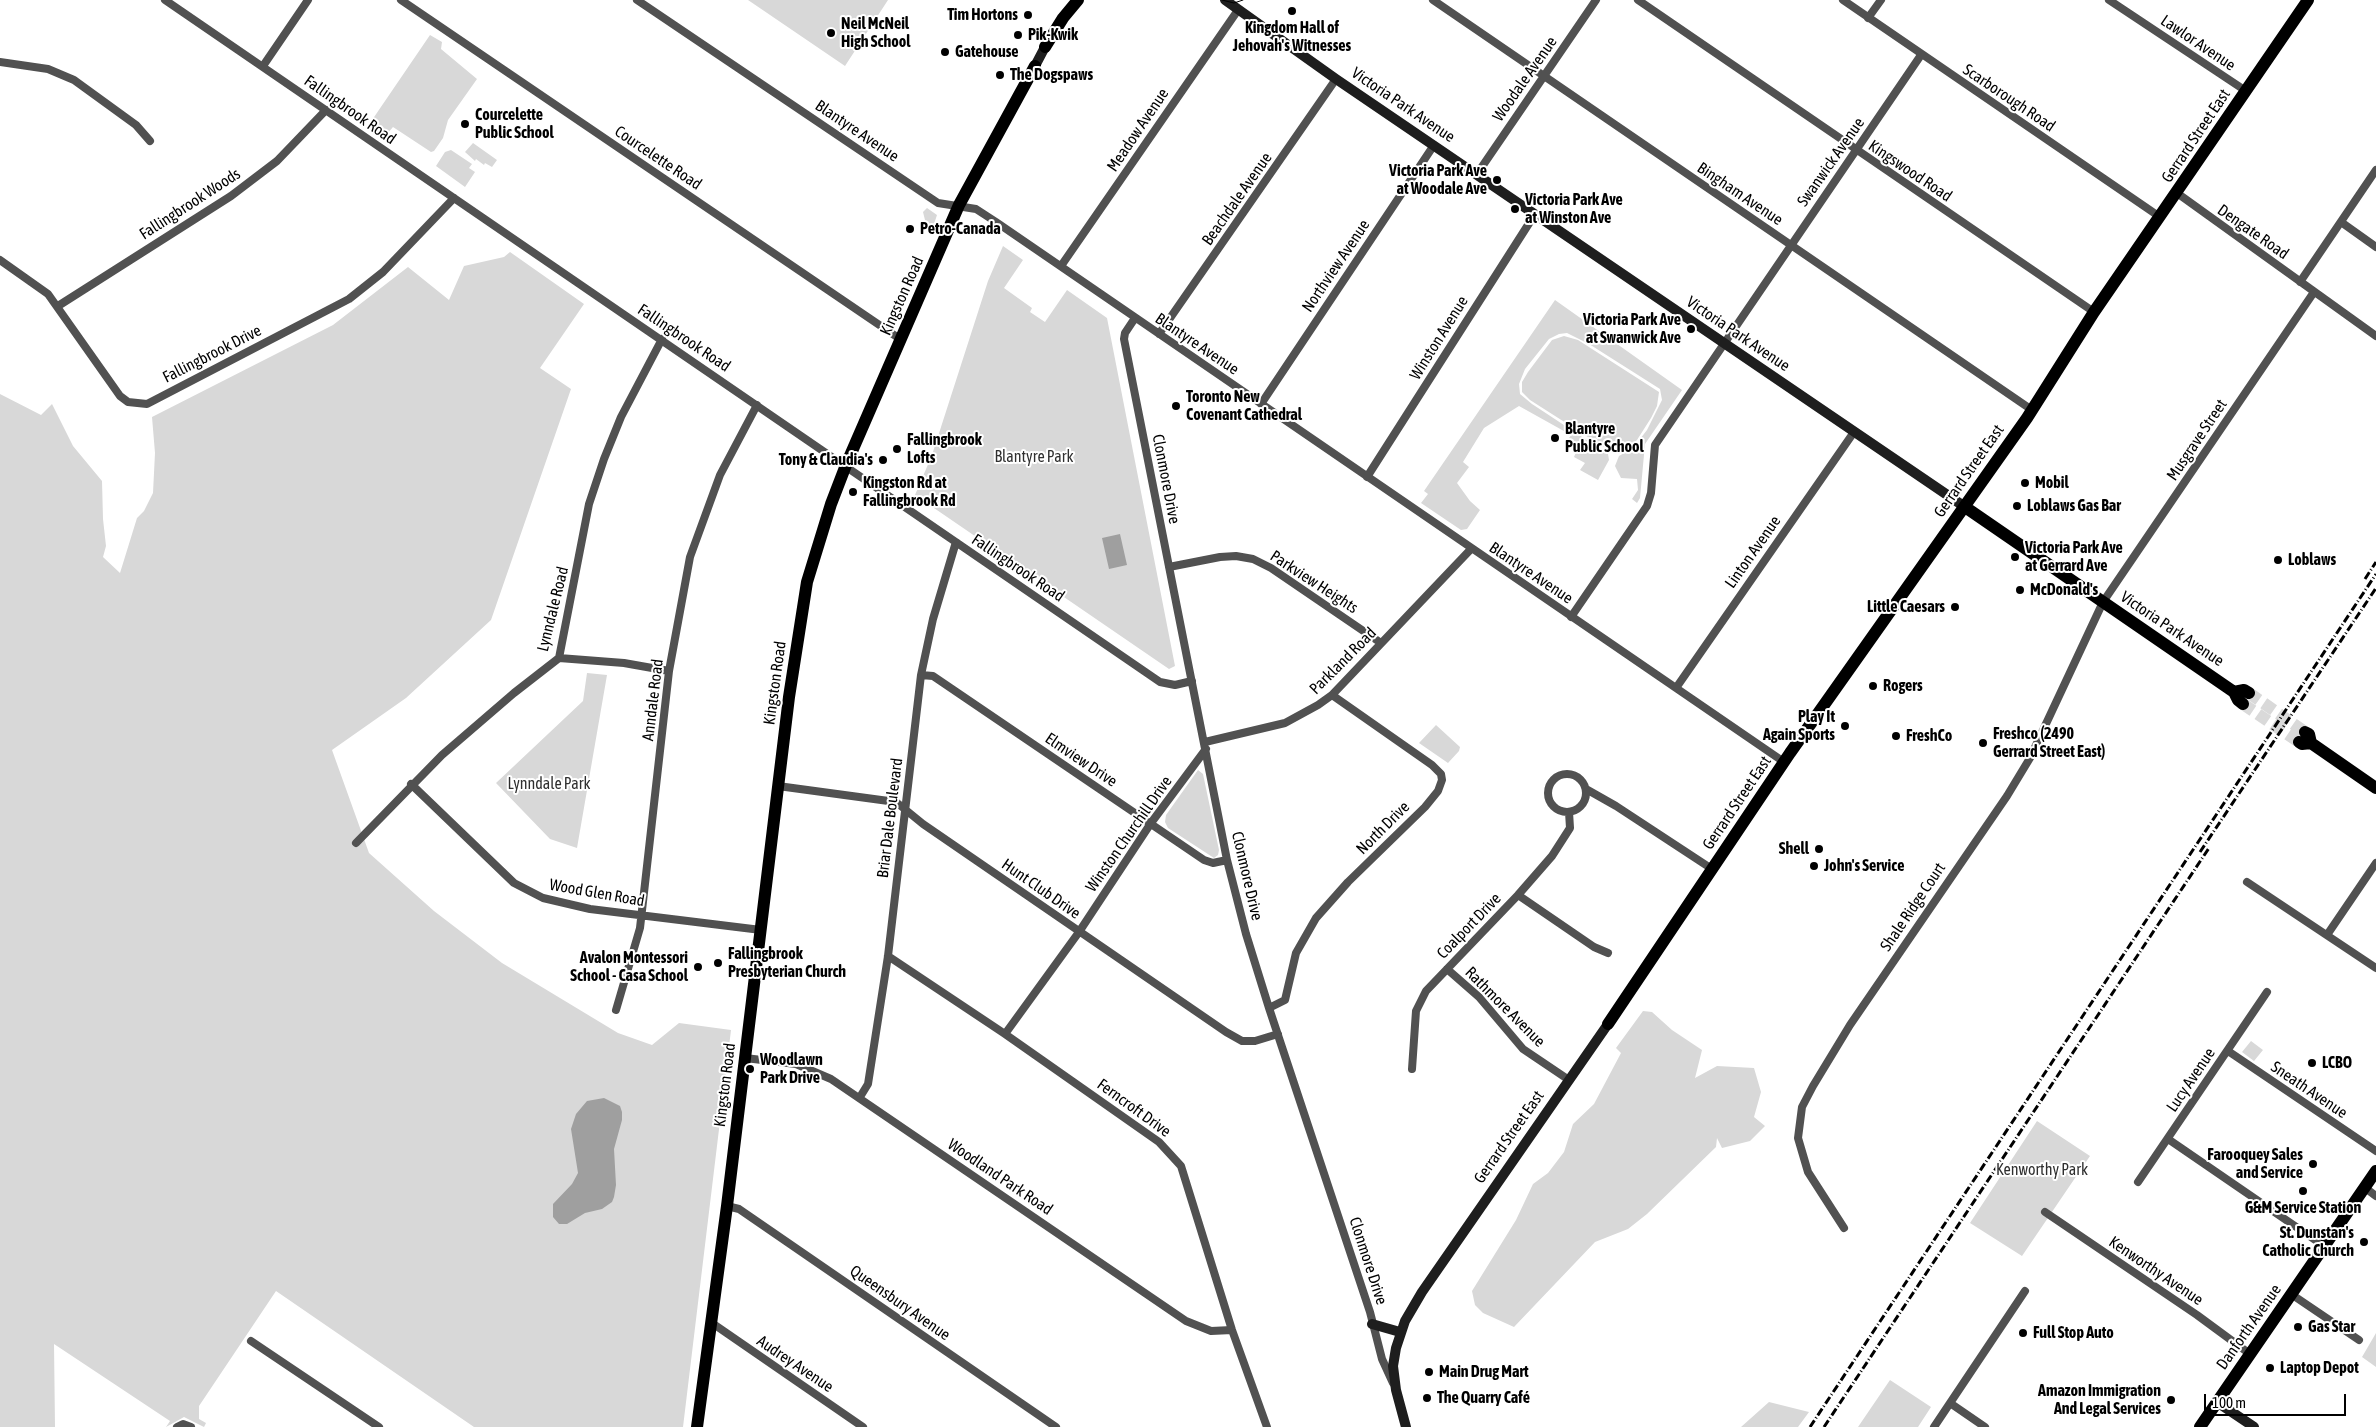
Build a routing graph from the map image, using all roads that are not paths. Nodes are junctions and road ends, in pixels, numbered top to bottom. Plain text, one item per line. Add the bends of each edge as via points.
1 (165, 0) edge
2 (308, 0) edge
3 (401, 0) edge
4 (637, 0) edge
5 (1078, 0) edge
6 (1225, 0) edge
7 (1433, 0) edge
8 (1596, 0) edge
9 (1638, 0) edge
10 (1843, 0) edge
11 (1881, 0) edge
12 (2109, 0) edge
13 (2308, 0) edge
14 (1238, 10) junction
15 (1868, 18) junction
16 (1045, 47) joint
17 (1922, 55) junction
18 (0, 62) edge
19 (263, 66) junction
20 (1035, 66) joint
21 (1544, 76) junction
22 (1336, 79) junction
23 (2246, 91) junction
24 (326, 110) junction
25 (150, 142) dead end
26 (1434, 145) junction
27 (1857, 151) junction
28 (2376, 170) edge
29 (1477, 174) junction
30 (2177, 193) junction
31 (454, 198) junction
32 (959, 205) junction
33 (1535, 214) junction
34 (2160, 216) junction
35 (2341, 222) junction
36 (1791, 245) junction
37 (2376, 246) edge
38 (0, 260) edge
39 (1061, 266) junction
40 (2300, 282) junction
41 (2314, 292) junction
42 (58, 306) junction
43 (2094, 312) junction
44 (1135, 318) junction
45 (1159, 334) junction
46 (2376, 336) edge
47 (900, 339) junction
48 (662, 340) junction
49 (1724, 344) junction
50 (1261, 404) junction
51 (757, 405) junction
52 (2032, 410) junction
53 (1854, 432) junction
54 (846, 465) junction
55 (1367, 477) junction
56 (1965, 507) junction
57 (956, 542) junction
58 (1471, 549) junction
59 (1169, 567) junction
60 (2103, 602) junction
61 (1571, 617) junction
62 (1381, 643) junction
63 (559, 658) junction
64 (669, 670) junction
65 (921, 675) junction
66 (1192, 680) junction
67 (1676, 688) junction
68 (1332, 695) junction
69 (2246, 699) tunnel mouth
70 (2305, 739) tunnel mouth
71 (1205, 745) junction
72 (1784, 762) junction
73 (411, 784) junction
74 (778, 786) junction
75 (2376, 788) edge
76 (1586, 789) junction
77 (905, 809) junction
78 (1569, 812) junction
79 (1151, 823) junction
80 (356, 844) dead end
81 (1227, 860) junction
82 (2376, 863) edge
83 (1712, 869) junction
84 (2247, 882) dead end
85 (1518, 894) junction
86 (642, 916) junction
87 (761, 930) junction
88 (1079, 932) junction
89 (2327, 935) junction
90 (1608, 953) dead end
91 (888, 956) junction
92 (2376, 968) edge
93 (1447, 969) junction
94 (2266, 992) dead end
95 (1269, 1008) junction
96 (616, 1010) dead end
97 (1608, 1024) joint
98 (1005, 1034) junction
99 (1278, 1034) junction
100 (2228, 1051) junction
101 (745, 1058) junction
102 (1412, 1069) dead end
103 (1569, 1080) junction
104 (860, 1098) junction
105 (2168, 1139) junction
106 (2376, 1151) edge
107 (2376, 1171) edge
108 (2138, 1182) dead end
109 (2364, 1187) junction
110 (2376, 1196) edge
111 (727, 1206) junction
112 (2046, 1212) dead end
113 (1844, 1228) dead end
114 (2324, 1246) junction
115 (2025, 1291) dead end
116 (2291, 1294) junction
117 (712, 1323) junction
118 (1372, 1324) junction
119 (1232, 1330) junction
120 (1400, 1332) junction
121 (2359, 1340) dead end
122 (251, 1341) dead end
123 (2250, 1354) junction
124 (1396, 1390) junction
125 (2217, 1402) junction
126 (1950, 1403) junction
127 (178, 1427) edge
128 (191, 1427) edge
129 (378, 1427) edge
130 (697, 1427) edge
131 (863, 1427) edge
132 (1056, 1427) edge
133 (1268, 1427) edge
134 (1406, 1427) edge
135 (1934, 1427) edge
136 (1985, 1427) edge
137 (2200, 1427) edge
138 (2254, 1427) edge

1 - 19 street, Fallingbrook Road
2 - 19 street
3 - 47 street, Courcelette Road
4 - 32 street, Blantyre Avenue via 938,203
5 - 16 main road, Kingston Road
6 - 14 street, Victoria Park Avenue
7 - 21 street, Bingham Avenue
8 - 21 street, Woodale Avenue
9 - 27 street, Kingswood Road
10 - 15 street, Scarborough Road
11 - 15 street
12 - 23 street, Lawlor Avenue
13 - 23 main road, Gerrard Street East
14 - 22 street, Victoria Park Avenue
14 - 39 street, Meadow Avenue
15 - 17 street, Scarborough Road
16 - 20 street, Kingston Road
17 - 27 street, Swanwick Avenue
17 - 34 street, Scarborough Road
18 - 25 street via 48,69 74,80 136,125
19 - 24 street, Fallingbrook Road
20 - 32 main road, Kingston Road
21 - 29 street, Woodale Avenue
21 - 36 street, Bingham Avenue
22 - 26 street, Victoria Park Avenue
22 - 45 street, Beachdale Avenue
23 - 30 main road, Gerrard Street East
24 - 31 street, Fallingbrook Road
24 - 42 street, Fallingbrook Woods via 277,162 231,196
26 - 29 street, Victoria Park Avenue
26 - 50 street, Northview Avenue
27 - 36 street, Swanwick Avenue
27 - 43 street, Kingswood Road
28 - 35 street
29 - 33 street, Victoria Park Avenue
30 - 34 main road, Gerrard Street East
30 - 40 street, Dengate Road
31 - 42 street, Fallingbrook Drive via 383,272 349,299 147,404 128,402 120,396
31 - 48 street, Fallingbrook Road
32 - 39 street, Blantyre Avenue via 976,209
32 - 47 main road, Kingston Road
33 - 49 street, Victoria Park Avenue
33 - 55 street, Winston Avenue
34 - 43 main road, Gerrard Street East
35 - 37 street
35 - 40 street
36 - 49 street, Swanwick Avenue
36 - 52 street, Bingham Avenue
38 - 42 street, Fallingbrook Drive via 48,294
39 - 44 street, Blantyre Avenue
40 - 41 street, Dengate Road
41 - 46 street, Dengate Road
41 - 60 street, Musgrave Street
43 - 52 main road, Gerrard Street East
44 - 45 street, Blantyre Avenue
44 - 59 street, Clonmore Drive via 1124,339
45 - 50 street, Blantyre Avenue
47 - 54 main road, Kingston Road
48 - 51 street, Fallingbrook Road
48 - 63 street, Lynndale Road via 625,408 604,460 590,504
49 - 53 street, Victoria Park Avenue
49 - 61 street, Swanwick Avenue via 1654,445 1651,493 1645,510
50 - 55 street, Blantyre Avenue
51 - 54 street, Fallingbrook Road
51 - 64 street, Anndale Road via 720,475 690,557
52 - 56 main road, Gerrard Street East
53 - 56 street, Victoria Park Avenue
53 - 67 street, Linton Avenue
54 - 57 street, Fallingbrook Road
54 - 74 main road, Kingston Road via 807,582
55 - 58 street, Blantyre Avenue
56 - 60 main road, Victoria Park Avenue
56 - 72 main road, Gerrard Street East
57 - 65 street, Briar Dale Boulevard via 933,619
57 - 66 street, Fallingbrook Road via 1160,682 1175,685
58 - 61 street, Blantyre Avenue
58 - 62 street, Parkland Road
59 - 62 street, Parkview Heights via 1220,557 1253,560 1272,568
59 - 66 street, Clonmore Drive
60 - 69 main road, Victoria Park Avenue via 2234,692 2244,690
60 - 113 street, Shale Ridge Court via 2030,758 1850,1025 1802,1108 1798,1138 1808,1172
61 - 67 street, Blantyre Avenue
62 - 68 street, Parkland Road
63 - 64 street
63 - 73 street, Lynndale Road via 514,693
64 - 86 street, Anndale Road
65 - 77 street, Briar Dale Boulevard
65 - 79 street, Elmview Drive via 933,676
66 - 71 street, Clonmore Drive
67 - 72 street, Blantyre Avenue
68 - 71 street, Parkland Road via 1290,721
68 - 95 street, North Drive via 1432,765 1442,780 1438,791 1424,807 1316,918 1296,953 1285,1000
70 - 75 main road
71 - 79 street, Winston Churchill Drive
71 - 81 street, Clonmore Drive
72 - 83 main road, Gerrard Street East
73 - 80 street, Lynndale Road
73 - 86 street, Wood Glen Road via 514,883 543,898
74 - 77 street, Hunt Club Drive via 896,802
74 - 87 main road, Kingston Road
76 - 78 street via 1584,802
76 - 78 street via 1580,779 1568,774 1552,782 1550,800 1557,809
76 - 83 street
77 - 88 street, Hunt Club Drive
77 - 91 street, Briar Dale Boulevard
78 - 85 street, Coalport Drive via 1570,828 1552,856
79 - 81 street, Elmview Drive via 1206,862
79 - 88 street, Winston Churchill Drive
81 - 95 street, Clonmore Drive
82 - 89 street
83 - 97 main road, Gerrard Street East
84 - 89 street
85 - 90 street via 1594,947
85 - 93 street, Coalport Drive
86 - 87 street, Wood Glen Road
86 - 96 street, Anndale Road
87 - 101 main road, Kingston Road
88 - 98 street, Winston Churchill Drive
88 - 99 street, Hunt Club Drive via 1242,1041
89 - 92 street
91 - 98 street, Ferncroft Drive
91 - 104 street, Briar Dale Boulevard via 868,1084
93 - 102 street, Coalport Drive via 1426,991 1416,1011
93 - 103 street, Rathmore Avenue via 1479,997 1523,1049
94 - 100 street, Lucy Avenue
95 - 99 street, Clonmore Drive
97 - 103 street, Gerrard Street East
98 - 119 street, Ferncroft Drive via 1165,1147 1181,1166
99 - 118 street, Clonmore Drive
100 - 105 street, Lucy Avenue
100 - 106 street, Sneath Avenue
101 - 104 street, Woodland Park Road via 796,1064 831,1079
101 - 111 main road, Kingston Road
103 - 120 street, Gerrard Street East via 1422,1292
104 - 119 street, Woodland Park Road via 1186,1321 1211,1331
105 - 108 street, Lucy Avenue
105 - 114 street
107 - 109 main road, Danforth Avenue
109 - 110 street
109 - 114 main road, Danforth Avenue
111 - 117 main road, Kingston Road
111 - 132 street, Queensbury Avenue via 739,1209
112 - 123 street, Kenworthy Avenue
114 - 116 main road, Danforth Avenue
115 - 126 street
116 - 121 street
116 - 123 main road, Danforth Avenue
117 - 130 main road, Kingston Road
117 - 131 street, Audrey Avenue
118 - 120 street
118 - 124 street, Clonmore Drive via 1382,1359
119 - 133 street, Ferncroft Drive
120 - 124 street, Gerrard Street East via 1394,1366
122 - 129 street
123 - 125 main road, Danforth Avenue
124 - 134 street, Clonmore Drive
125 - 137 main road, Danforth Avenue
125 - 138 street
126 - 135 street
126 - 136 street
127 - 128 street via 183,1424

